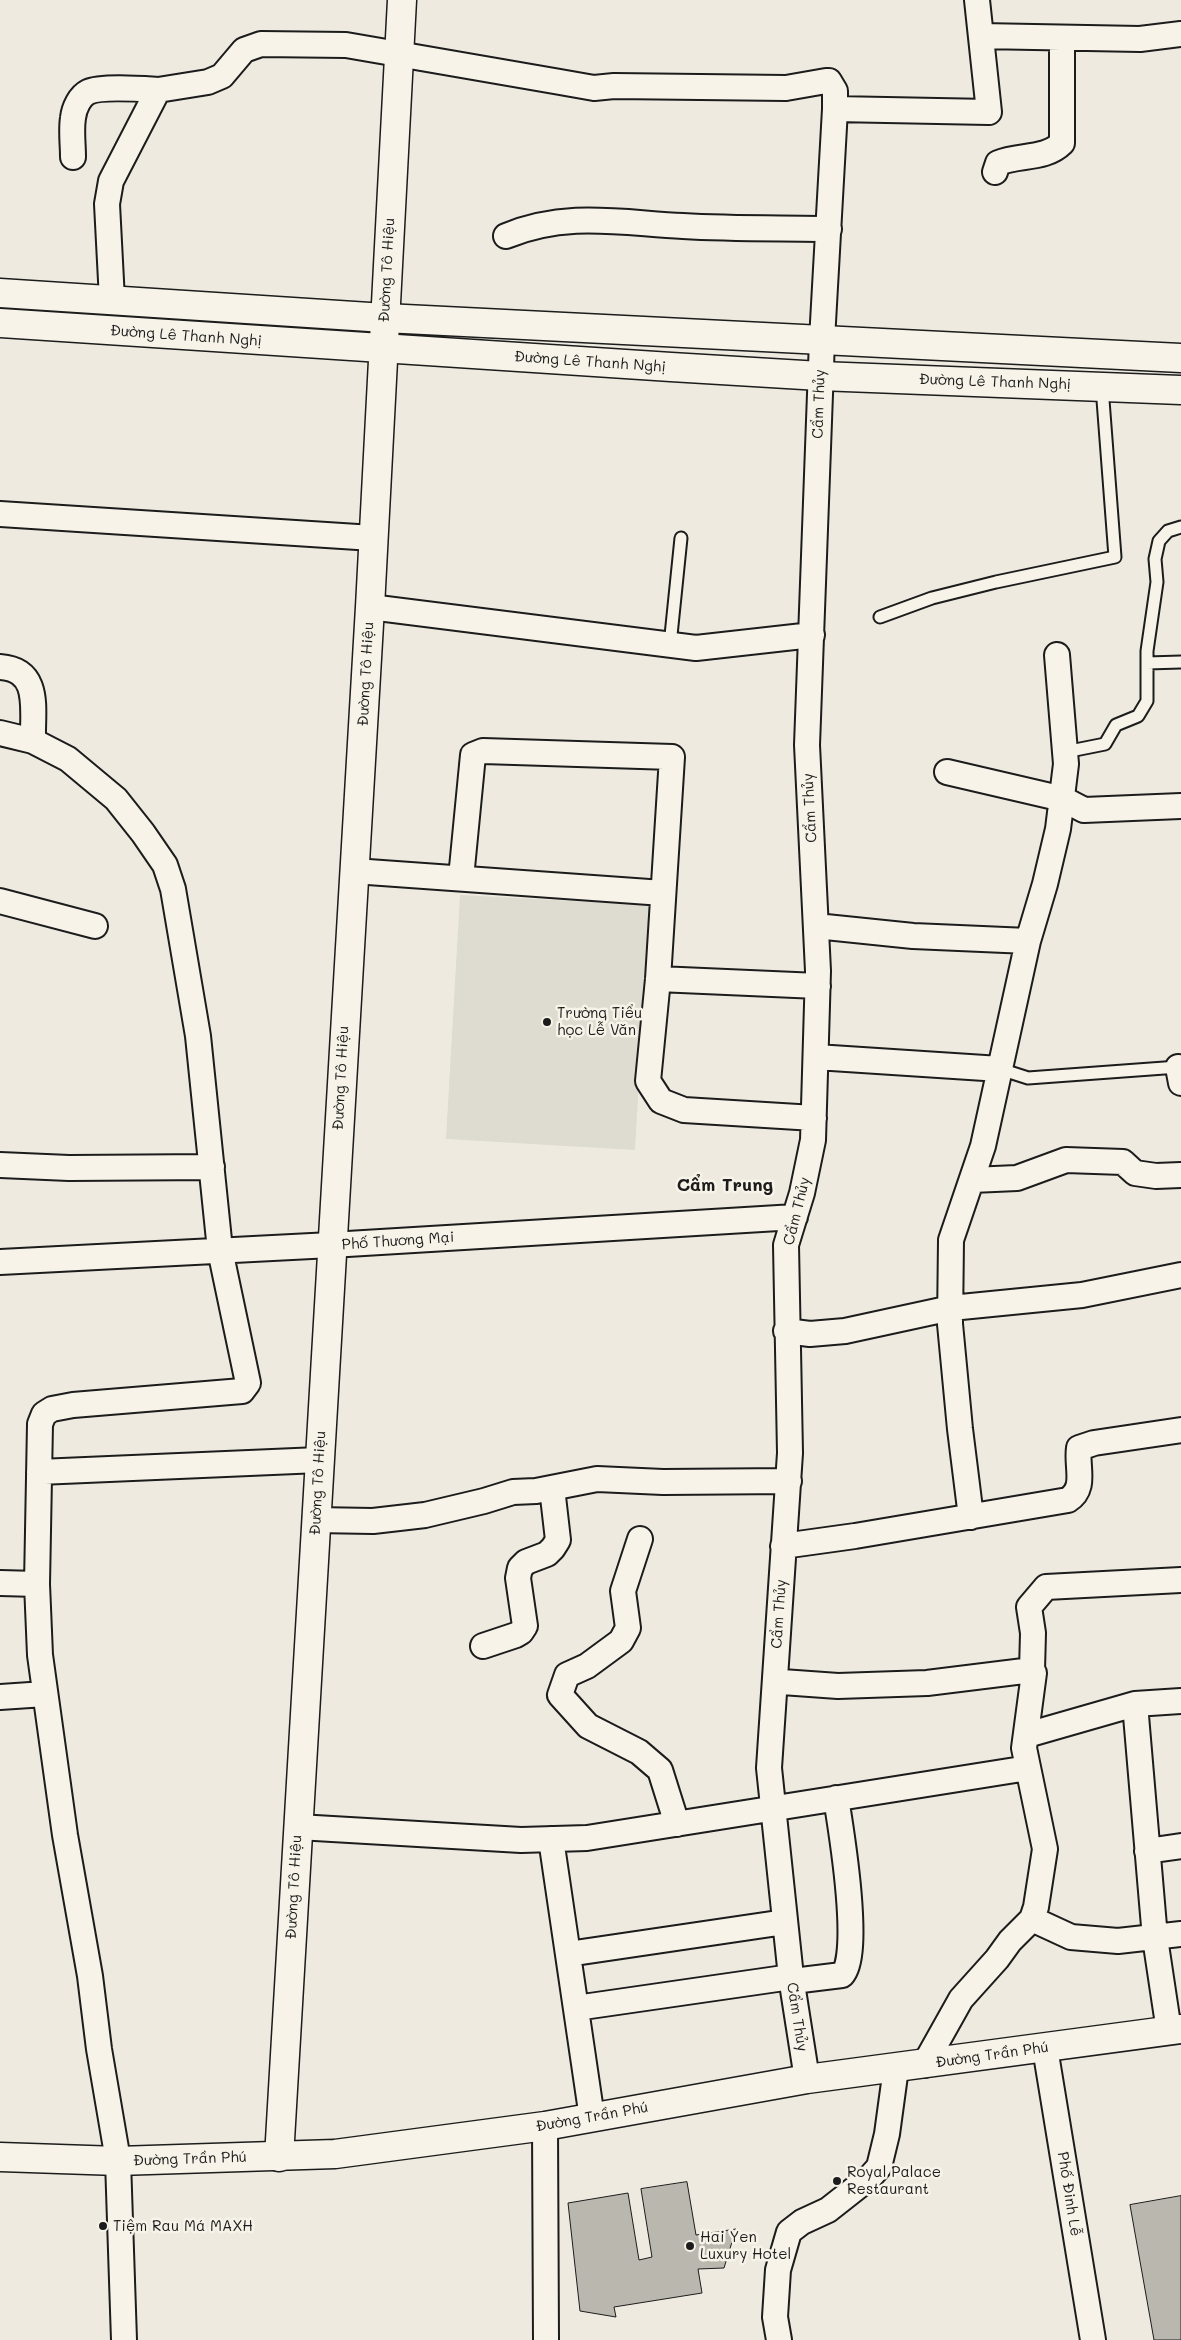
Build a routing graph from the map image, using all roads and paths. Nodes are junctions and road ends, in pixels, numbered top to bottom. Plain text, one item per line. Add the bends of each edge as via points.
1 (402, 0) edge
2 (977, 0) edge
3 (1181, 34) edge
4 (981, 36) junction
5 (1062, 38) junction
6 (399, 55) junction
7 (158, 90) junction
8 (835, 109) junction
9 (74, 157) dead end
10 (995, 172) dead end
11 (829, 229) junction
12 (506, 236) dead end
13 (0, 293) edge
14 (112, 300) junction
15 (385, 318) junction
16 (0, 323) edge
17 (822, 340) junction
18 (383, 348) junction
19 (1181, 358) edge
20 (820, 376) junction
21 (1102, 387) junction
22 (1181, 390) edge
23 (0, 514) edge
24 (1181, 526) edge
25 (373, 538) junction
26 (681, 538) dead end
27 (370, 607) junction
28 (880, 617) dead end
29 (812, 635) junction
30 (670, 645) junction
31 (1056, 655) dead end
32 (1181, 662) edge
33 (1147, 663) junction
34 (0, 667) edge
35 (0, 733) edge
36 (34, 741) junction
37 (1065, 752) junction
38 (947, 772) dead end
39 (1063, 799) junction
40 (1181, 806) edge
41 (354, 871) junction
42 (461, 878) junction
43 (663, 893) junction
44 (0, 901) edge
45 (95, 926) dead end
46 (816, 926) junction
47 (1028, 941) junction
48 (658, 978) junction
49 (818, 986) junction
50 (816, 1057) junction
51 (1000, 1069) junction
52 (1180, 1075) edge
53 (814, 1118) junction
54 (0, 1165) edge
55 (212, 1167) junction
56 (1181, 1175) edge
57 (972, 1180) junction
58 (795, 1217) junction
59 (331, 1245) junction
60 (220, 1250) junction
61 (0, 1262) edge
62 (1181, 1275) edge
63 (951, 1308) junction
64 (786, 1332) junction
65 (1181, 1430) edge
66 (319, 1460) junction
67 (39, 1472) junction
68 (789, 1481) junction
69 (552, 1488) junction
70 (971, 1517) junction
71 (316, 1520) junction
72 (640, 1540) dead end
73 (783, 1546) junction
74 (1181, 1580) edge
75 (0, 1583) edge
76 (37, 1584) junction
77 (483, 1646) dead end
78 (1032, 1670) junction
79 (775, 1678) junction
80 (45, 1694) junction
81 (0, 1697) edge
82 (1181, 1701) edge
83 (1135, 1704) junction
84 (1028, 1735) junction
85 (1028, 1768) junction
86 (836, 1798) junction
87 (773, 1809) junction
88 (677, 1824) junction
89 (298, 1827) junction
90 (550, 1839) junction
91 (1181, 1846) edge
92 (1147, 1851) junction
93 (1032, 1919) junction
94 (785, 1922) junction
95 (1181, 1934) edge
96 (1155, 1938) junction
97 (568, 1954) junction
98 (792, 1979) junction
99 (576, 2008) junction
100 (1175, 2030) edge
101 (1045, 2048) junction
102 (924, 2065) junction
103 (896, 2068) junction
104 (807, 2079) junction
105 (592, 2118) junction
106 (545, 2126) junction
107 (0, 2157) edge
108 (279, 2157) junction
109 (118, 2161) junction
110 (124, 2340) edge
111 (546, 2340) edge
112 (780, 2340) edge
113 (1093, 2340) edge

1 - 6 main road, Đường Tô Hiệu
2 - 4 street
3 - 5 street via 1140,40
4 - 5 street
4 - 8 street via 989,112
5 - 10 street via 1062,143 1055,150 1040,155 998,163
6 - 7 street via 346,45 262,44 244,50 222,76 208,82
6 - 8 street, Cẩm Thủy via 588,88 786,88 829,81 835,91
6 - 15 main road, Đường Tô Hiệu
7 - 9 street via 89,91 78,103 73,116
7 - 14 street via 111,181 107,204
8 - 11 street, Cẩm Thủy
11 - 12 street via 585,220 538,225
11 - 17 street, Cẩm Thủy
13 - 14 main road, Đường Lê Thanh Nghị
14 - 15 main road, Đường Lê Thanh Nghị
15 - 17 main road, Đường Lê Thanh Nghị
15 - 18 main road, Đường Tô Hiệu
16 - 18 main road, Đường Lê Thanh Nghị
17 - 19 main road, Đường Lê Thanh Nghị
17 - 20 street, Cẩm Thủy
18 - 20 main road, Đường Lê Thanh Nghị
18 - 25 main road, Đường Tô Hiệu
20 - 21 main road, Đường Lê Thanh Nghị
20 - 29 street, Cẩm Thủy
21 - 22 main road, Đường Lê Thanh Nghị
21 - 28 lane via 1115,557 950,594
23 - 25 street
24 - 33 lane via 1168,531 1159,541
25 - 27 main road, Đường Tô Hiệu
26 - 30 lane
27 - 30 street
27 - 41 main road, Đường Tô Hiệu
29 - 30 street via 696,648
29 - 46 street, Cẩm Thủy via 807,745
31 - 37 street
32 - 33 lane
33 - 37 lane via 1147,701 1138,716 1116,725 1105,744
34 - 36 street via 17,670 29,683
35 - 36 street
36 - 55 street via 68,759 116,799 164,864 173,889 198,1036
37 - 39 street
38 - 39 street
39 - 40 street via 1084,810
39 - 47 street via 1045,884
41 - 42 street
41 - 59 main road, Đường Tô Hiệu
42 - 43 street
42 - 43 street via 472,755 483,751 672,757
43 - 48 street
44 - 45 street
46 - 47 street via 913,936
46 - 49 street, Cẩm Thủy
47 - 51 street
48 - 49 street
48 - 53 street via 648,1081 661,1101 684,1110
49 - 50 street, Cẩm Thủy
50 - 51 street
50 - 53 street, Cẩm Thủy
51 - 52 lane via 1028,1078
51 - 57 street
53 - 58 street, Cẩm Thủy via 814,1140
54 - 55 street
55 - 60 street
56 - 57 street via 1135,1173 1123,1162 1066,1160 1017,1178
57 - 63 street via 951,1240
58 - 59 street, Phố Thương Mại
58 - 64 street, Cẩm Thủy via 786,1245
59 - 60 street, Phố Thương Mại
59 - 66 main road, Đường Tô Hiệu
60 - 61 street, Phố Thương Mại
60 - 67 street via 247,1375 246,1388 235,1392 52,1409 44,1414 40,1424
62 - 63 street via 1082,1295
63 - 64 street via 845,1331
63 - 70 street via 960,1429
64 - 68 street, Cẩm Thủy
65 - 70 street via 1078,1448 1080,1482 1076,1495 1068,1500
66 - 67 street
66 - 71 main road, Đường Tô Hiệu
67 - 76 street
68 - 69 street via 597,1479
68 - 73 street, Cẩm Thủy
69 - 71 street via 513,1492 425,1515 373,1521
69 - 77 street via 558,1540 547,1554 526,1562 520,1568 518,1578 525,1626 516,1635
70 - 73 street
71 - 89 main road, Đường Tô Hiệu
72 - 88 street via 623,1591 628,1628 622,1641 587,1666 567,1675 560,1695 588,1726 639,1752 660,1770
73 - 79 street, Cẩm Thủy
74 - 78 street via 1046,1587 1029,1607 1033,1632
75 - 76 street
76 - 80 street
78 - 79 street via 927,1683 838,1686 782,1682
78 - 84 street
79 - 87 street, Cẩm Thủy via 769,1768
80 - 81 street
80 - 109 street
82 - 83 street
83 - 84 street
83 - 92 street
84 - 85 street via 1024,1748
85 - 86 street
85 - 93 street via 1045,1849
86 - 87 street
86 - 98 street via 848,1880 850,1961 842,1975
87 - 88 street
87 - 94 street, Cẩm Thủy
88 - 90 street via 587,1838
89 - 90 street
89 - 108 main road, Đường Tô Hiệu
90 - 97 street
91 - 92 street
92 - 96 street
93 - 96 street via 1071,1937 1118,1941
93 - 102 street via 961,1998
94 - 97 street
94 - 98 street, Cẩm Thủy
95 - 96 street
96 - 100 street
97 - 99 street
98 - 99 street
98 - 104 street, Cẩm Thủy
99 - 105 street
100 - 101 main road, Đường Trần Phú
101 - 102 main road, Đường Trần Phú
101 - 113 street, Phố Đinh Lễ
102 - 103 main road, Đường Trần Phú
103 - 104 main road, Đường Trần Phú
103 - 112 street via 879,2167 828,2210 789,2232 778,2270 775,2317
104 - 105 main road, Đường Trần Phú
105 - 106 main road, Đường Trần Phú
106 - 108 main road, Đường Trần Phú via 335,2154
106 - 111 street
107 - 109 main road, Đường Trần Phú
108 - 109 main road, Đường Trần Phú
109 - 110 street

